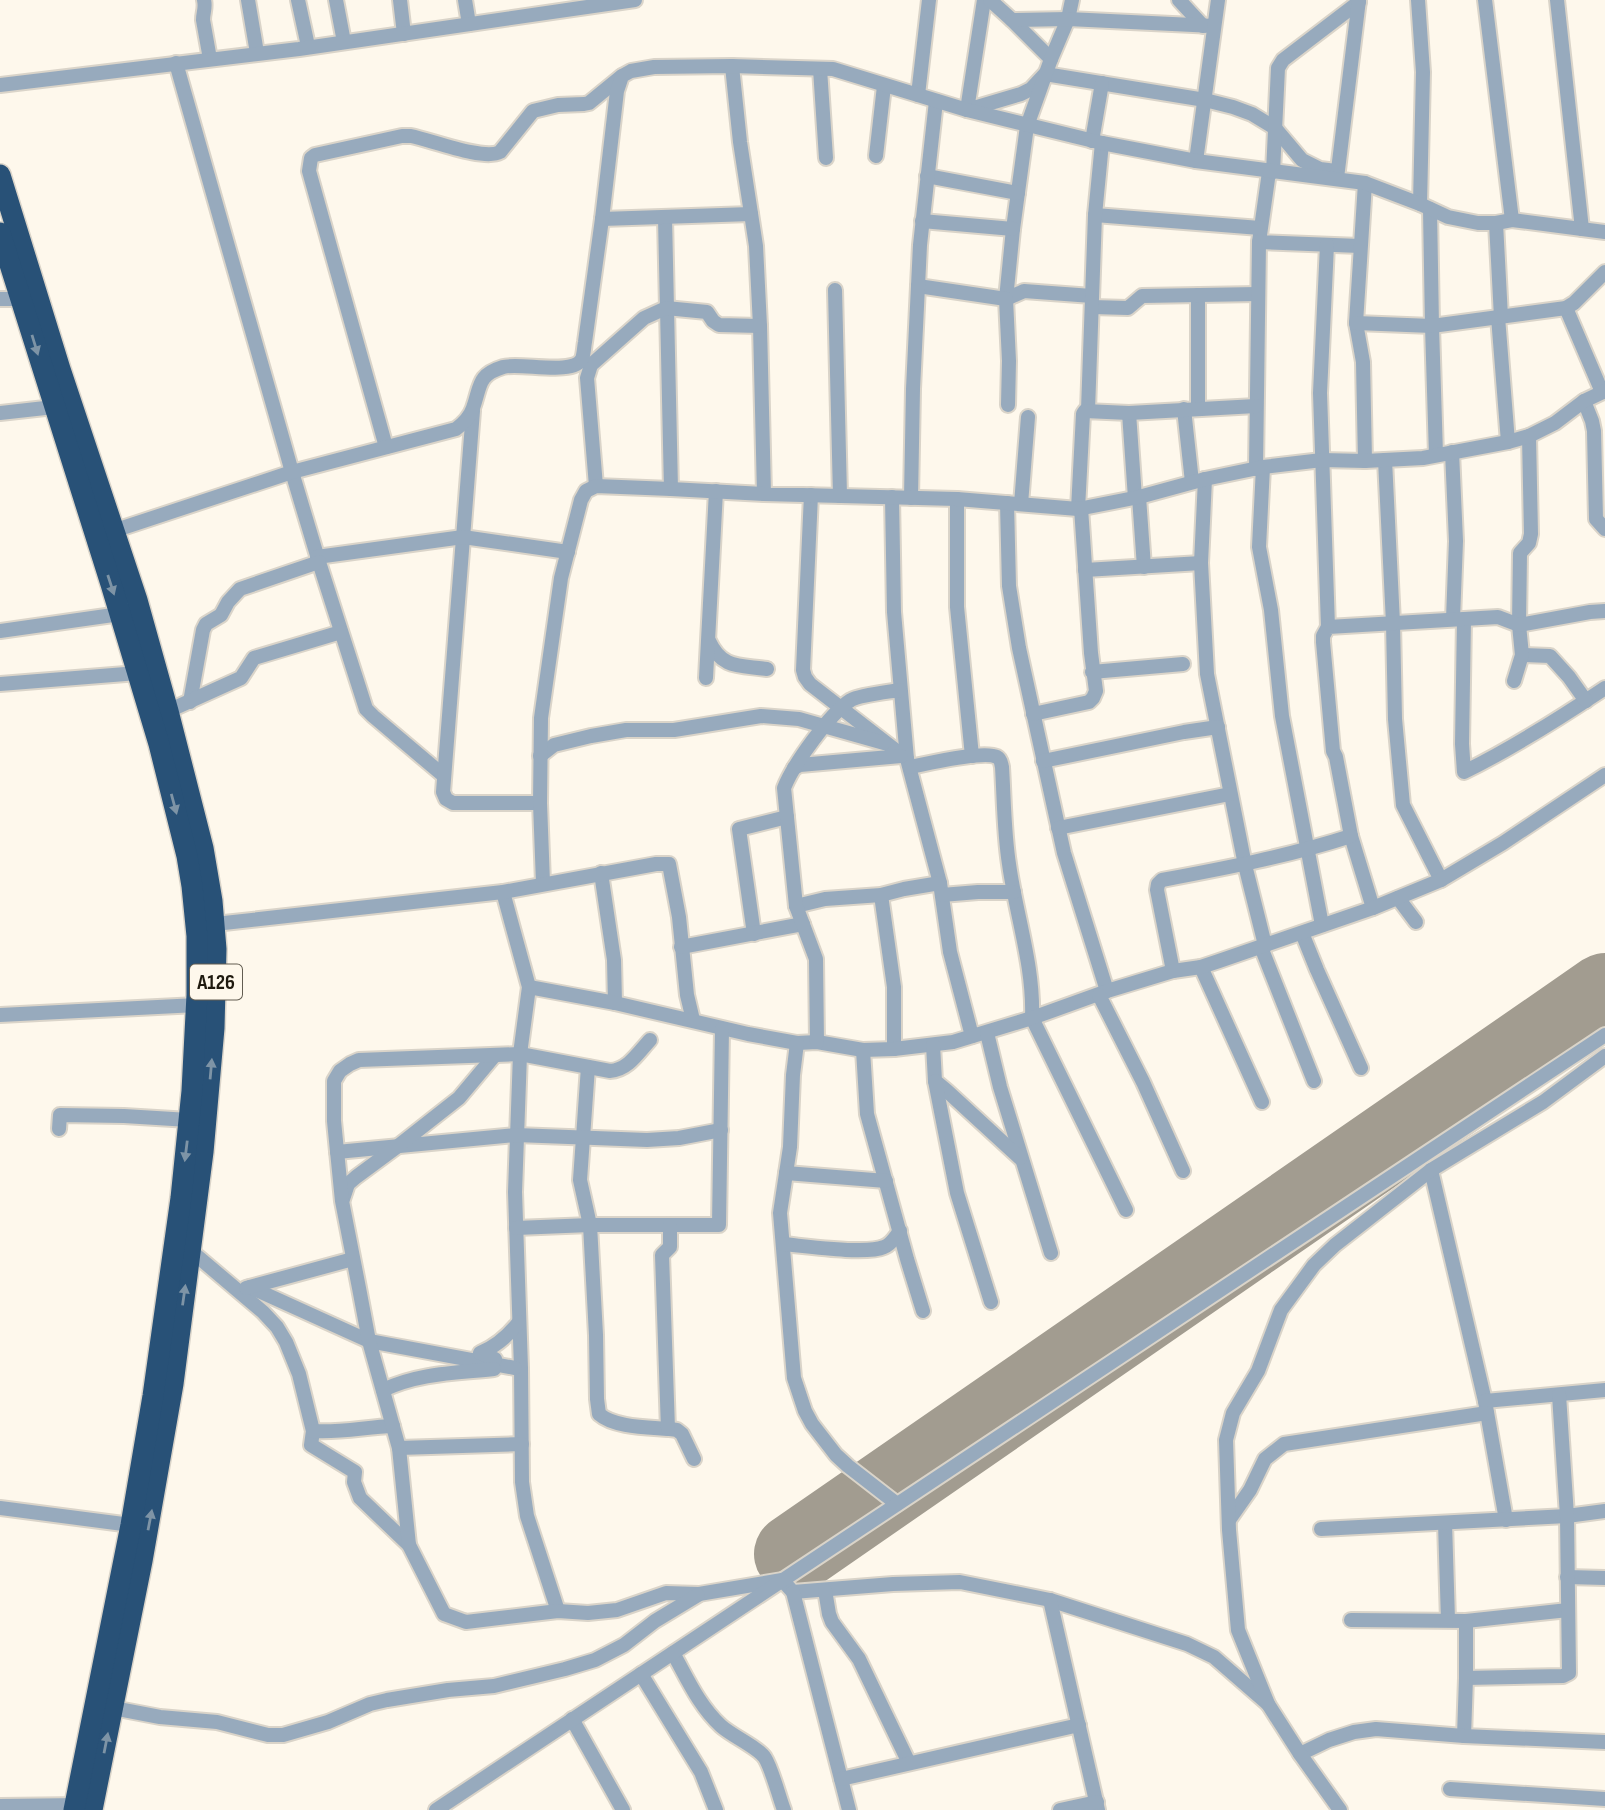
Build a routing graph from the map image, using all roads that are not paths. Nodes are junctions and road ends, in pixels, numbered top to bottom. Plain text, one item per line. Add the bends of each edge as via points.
1 (204, 0) edge
2 (248, 0) edge
3 (298, 0) edge
4 (336, 0) edge
5 (400, 0) edge
6 (465, 0) edge
7 (635, 0) edge
8 (929, 0) edge
9 (984, 0) edge
10 (990, 0) edge
11 (1072, 0) edge
12 (1179, 0) edge
13 (1218, 0) edge
14 (1418, 0) edge
15 (1485, 0) edge
16 (1557, 0) edge
17 (1359, 1) edge
18 (1069, 19) junction
19 (1012, 20) junction
20 (469, 24) junction
21 (1209, 26) junction
22 (404, 34) junction
23 (344, 42) junction
24 (308, 46) junction
25 (257, 53) junction
26 (210, 59) junction
27 (1051, 59) junction
28 (176, 63) junction
29 (732, 66) junction
30 (820, 69) junction
31 (1045, 74) junction
32 (622, 76) junction
33 (1102, 83) junction
34 (0, 85) edge
35 (884, 86) junction
36 (918, 95) junction
37 (1205, 100) junction
38 (936, 101) junction
39 (967, 110) junction
40 (1027, 125) junction
41 (1275, 128) junction
42 (1097, 142) junction
43 (876, 156) dead end
44 (826, 158) dead end
45 (1196, 161) junction
46 (1271, 172) junction
47 (0, 176) edge
48 (927, 176) junction
49 (1337, 176) junction
50 (1365, 183) junction
51 (1018, 193) junction
52 (1425, 206) junction
53 (751, 214) junction
54 (1095, 215) junction
55 (665, 218) junction
56 (602, 219) junction
57 (1512, 220) junction
58 (922, 221) junction
59 (1496, 223) junction
60 (1013, 229) junction
61 (1581, 229) junction
62 (0, 233) edge
63 (1605, 234) edge
64 (1259, 235) junction
65 (1327, 245) junction
66 (1360, 246) junction
67 (1605, 272) edge
68 (918, 286) junction
69 (835, 290) dead end
70 (1258, 294) junction
71 (1198, 295) junction
72 (10, 299) edge
73 (1006, 299) junction
74 (1092, 301) junction
75 (666, 308) junction
76 (1566, 308) junction
77 (1500, 317) junction
78 (1356, 323) junction
79 (760, 326) junction
80 (1432, 326) junction
81 (1603, 391) edge
82 (1584, 401) junction
83 (1008, 405) dead end
84 (1256, 406) junction
85 (54, 407) junction
86 (473, 409) junction
87 (1191, 409) junction
88 (1088, 410) junction
89 (0, 413) edge
90 (1129, 413) junction
91 (1028, 417) dead end
92 (1529, 436) junction
93 (1508, 442) junction
94 (386, 447) junction
95 (1452, 452) junction
96 (1436, 455) junction
97 (1322, 460) junction
98 (1384, 460) junction
99 (1365, 461) junction
100 (1260, 468) junction
101 (292, 472) junction
102 (1199, 481) junction
103 (1599, 484) edge
104 (596, 486) junction
105 (671, 489) junction
106 (716, 491) junction
107 (764, 494) junction
108 (811, 495) junction
109 (840, 496) junction
110 (892, 497) junction
111 (911, 498) junction
112 (1137, 498) junction
113 (957, 499) junction
114 (1014, 504) junction
115 (1079, 509) junction
116 (1605, 529) edge
117 (105, 534) junction
118 (463, 537) junction
119 (568, 552) junction
120 (318, 560) junction
121 (1201, 564) junction
122 (1144, 567) junction
123 (1085, 570) junction
124 (1605, 611) edge
125 (120, 614) junction
126 (1459, 619) junction
127 (1393, 623) junction
128 (1519, 625) junction
129 (1328, 627) junction
130 (0, 631) edge
131 (341, 632) junction
132 (708, 640) junction
133 (1522, 655) junction
134 (1183, 664) dead end
135 (767, 669) dead end
136 (1093, 672) junction
137 (138, 673) junction
138 (706, 678) dead end
139 (1514, 681) dead end
140 (0, 684) edge
141 (1605, 688) edge
142 (900, 690) junction
143 (1586, 701) junction
144 (190, 702) junction
145 (841, 709) junction
146 (168, 711) junction
147 (1033, 714) junction
148 (824, 726) junction
149 (1218, 727) junction
150 (884, 743) junction
151 (540, 756) junction
152 (972, 756) junction
153 (906, 761) junction
154 (1042, 761) junction
155 (794, 768) junction
156 (1605, 775) edge
157 (444, 776) junction
158 (1230, 794) junction
159 (540, 803) junction
160 (787, 817) junction
161 (1058, 828) junction
162 (1351, 836) junction
163 (1308, 850) junction
164 (1245, 865) junction
165 (600, 873) junction
166 (1441, 880) junction
167 (543, 883) junction
168 (941, 889) junction
169 (503, 892) junction
170 (1014, 892) junction
171 (881, 895) junction
172 (1398, 898) junction
173 (796, 906) junction
174 (1373, 908) junction
175 (1416, 922) dead end
176 (215, 924) junction
177 (803, 924) junction
178 (1322, 925) junction
179 (1302, 933) junction
180 (754, 934) junction
181 (1263, 946) junction
182 (681, 947) junction
183 (1201, 967) junction
184 (1173, 971) junction
185 (529, 986) junction
186 (1103, 993) junction
187 (615, 1003) junction
188 (197, 1005) junction
189 (0, 1015) edge
190 (1032, 1018) junction
191 (693, 1020) junction
192 (722, 1029) junction
193 (979, 1034) junction
194 (1605, 1035) edge
195 (650, 1040) dead end
196 (797, 1042) junction
197 (817, 1042) junction
198 (933, 1045) junction
199 (894, 1049) junction
200 (863, 1050) junction
201 (520, 1054) junction
202 (495, 1055) junction
203 (1605, 1056) edge
204 (588, 1067) junction
205 (1361, 1068) dead end
206 (935, 1081) junction
207 (1314, 1081) dead end
208 (1262, 1102) dead end
209 (189, 1121) junction
210 (59, 1129) dead end
211 (721, 1130) junction
212 (516, 1135) junction
213 (582, 1136) junction
214 (398, 1146) junction
215 (337, 1152) junction
216 (1021, 1159) junction
217 (1431, 1170) junction
218 (1183, 1171) dead end
219 (786, 1172) junction
220 (886, 1181) junction
221 (342, 1201) junction
222 (1126, 1210) dead end
223 (590, 1225) junction
224 (670, 1225) junction
225 (516, 1228) junction
226 (900, 1231) junction
227 (783, 1244) junction
228 (190, 1250) junction
229 (1051, 1253) dead end
230 (353, 1259) junction
231 (244, 1288) junction
232 (991, 1302) dead end
233 (923, 1311) dead end
234 (519, 1322) junction
235 (369, 1341) junction
236 (518, 1368) junction
237 (383, 1390) junction
238 (1605, 1390) edge
239 (1559, 1395) junction
240 (1486, 1407) junction
241 (393, 1426) junction
242 (668, 1429) junction
243 (313, 1430) junction
244 (522, 1444) junction
245 (399, 1448) junction
246 (694, 1459) dead end
247 (897, 1504) junction
248 (0, 1508) edge
249 (1605, 1511) edge
250 (1567, 1516) junction
251 (1229, 1520) junction
252 (1506, 1520) junction
253 (1445, 1523) junction
254 (131, 1525) junction
255 (1321, 1530) dead end
256 (409, 1545) junction
257 (1567, 1577) junction
258 (1605, 1578) edge
259 (782, 1580) junction
260 (825, 1590) junction
261 (793, 1592) junction
262 (699, 1594) junction
263 (1050, 1600) junction
264 (1568, 1610) junction
265 (558, 1611) junction
266 (1351, 1620) dead end
267 (1448, 1620) junction
268 (1466, 1621) junction
269 (673, 1653) junction
270 (641, 1674) junction
271 (1466, 1678) junction
272 (1268, 1704) junction
273 (113, 1708) junction
274 (572, 1720) junction
275 (1079, 1725) junction
276 (1464, 1736) junction
277 (1605, 1742) edge
278 (1300, 1754) junction
279 (909, 1763) junction
280 (841, 1779) junction
281 (1450, 1788) dead end
282 (1605, 1799) edge
283 (0, 1806) edge
284 (1098, 1806) edge
285 (84, 1807) edge
286 (436, 1810) edge
287 (623, 1810) edge
288 (716, 1810) edge
289 (784, 1810) edge
290 (849, 1810) edge
291 (1060, 1810) edge
292 (1340, 1810) edge
293 (1601, 1810) edge

1 - 26 street
2 - 25 street
3 - 24 street
4 - 23 street
5 - 22 street
6 - 20 street
7 - 20 street
8 - 36 street
9 - 39 street
10 - 19 street
11 - 18 street
12 - 21 street
13 - 21 street
14 - 52 street
15 - 57 street
16 - 61 street
17 - 41 street via 1283,60 1278,68
17 - 49 street
18 - 19 street
18 - 21 street
18 - 27 street
19 - 27 street
20 - 22 street
21 - 37 street
22 - 23 street
23 - 24 street
24 - 25 street
25 - 26 street
26 - 28 street
27 - 31 street
28 - 34 street
28 - 101 street
29 - 30 street
29 - 32 street via 654,67
29 - 53 street
30 - 35 street
30 - 44 street
31 - 33 street
31 - 39 street via 1021,94
31 - 40 street
32 - 56 street
32 - 94 street via 589,103 533,111 496,155 402,136 311,158 309,171
33 - 37 street
33 - 42 street
35 - 36 street
35 - 43 street
36 - 38 street
37 - 41 street via 1252,114
37 - 45 street
38 - 39 street
38 - 48 street
39 - 40 street
40 - 42 street
40 - 51 street
41 - 46 street
41 - 49 street via 1302,160
42 - 45 street
42 - 54 street
45 - 46 street
46 - 49 street
46 - 64 street
47 - 117 highway, A126
48 - 51 street
48 - 58 street
49 - 50 street
50 - 52 street
50 - 66 street
51 - 60 street
52 - 59 street via 1448,217
52 - 80 street
53 - 55 street
53 - 79 street
54 - 64 street
54 - 74 street
55 - 56 street
55 - 75 street
56 - 86 street via 581,359 564,367 506,366 488,373 479,383
57 - 59 street
57 - 61 street
58 - 60 street
58 - 68 street
59 - 77 street
60 - 73 street
61 - 63 street
62 - 72 highway, A126
64 - 65 street
64 - 70 street
65 - 66 street
65 - 97 street via 1320,393
66 - 78 street
67 - 76 street
68 - 73 street
68 - 111 street
69 - 109 street
70 - 71 street
70 - 84 street
71 - 74 street via 1142,296 1128,308
71 - 87 street
72 -> 85 highway, A126
73 - 74 street via 1024,291
73 - 83 street
74 - 88 street
75 - 79 street via 707,312 719,325
75 - 104 street via 644,318 588,371
75 - 105 street
76 - 77 street
76 - 81 street
77 - 80 street
77 - 93 street
78 - 80 street
78 - 99 street via 1363,362
79 - 107 street
80 - 96 street
81 - 82 street
82 - 92 street
82 - 103 street via 1594,431
84 - 87 street
84 - 100 street
85 - 89 street
85 - 117 highway, A126
86 - 94 street via 457,429
86 - 118 street
87 - 90 street
87 - 102 street
88 - 90 street
88 - 115 street via 1083,414
90 - 112 street
91 - 114 street
92 - 93 street
92 - 128 street via 1531,534 1520,553
93 - 95 street
94 - 101 street
95 - 96 street
95 - 126 street
96 - 98 street
97 - 99 street
97 - 100 street
97 - 129 street
98 - 99 street
98 - 127 street
100 - 102 street
100 - 163 street via 1259,547 1282,716
101 - 117 street
101 - 120 street
102 - 112 street
102 - 121 street
103 - 116 street via 1596,519
104 - 105 street
104 - 119 street via 580,500
105 - 106 street
106 - 107 street
106 - 132 street
107 - 108 street
108 - 109 street
108 - 145 street via 803,670 810,684
109 - 110 street
110 - 111 street
110 - 142 street
111 - 113 street
112 - 115 street
112 - 122 street
113 - 114 street
113 - 152 street via 957,607
114 - 115 street
114 - 147 street via 1009,586
115 - 123 street
117 -> 125 highway, A126
117 - 146 highway, A126 via 136,600
118 - 119 street
118 - 120 street
118 - 157 street
119 - 151 street via 541,718
120 - 131 street
120 - 144 street via 240,589 221,615 206,624
121 - 122 street
121 - 149 street via 1207,674
122 - 123 street
123 - 136 street
124 - 128 street
125 - 130 street
125 - 137 highway, A126
126 - 127 street
126 - 128 street via 1498,617
126 - 143 street via 1464,772
127 - 129 street
127 - 166 street via 1403,805
128 - 133 street
129 - 162 street via 1323,642 1333,751
131 - 144 street via 254,658 241,678
131 - 157 street via 366,709
132 - 135 street via 726,663
132 - 138 street
133 - 139 street
133 - 143 street via 1549,656
134 - 136 street
136 - 147 street via 1096,691 1090,702
137 - 140 street
137 -> 188 highway, A126 via 189,866 197,936
141 - 143 street
142 - 145 street via 852,699
142 - 153 street
144 - 146 street
145 - 148 street
145 - 150 street
146 - 176 highway, A126 via 203,848
147 - 154 street
148 - 150 street
148 - 151 street via 761,716 674,730 626,730 554,745
148 - 155 street
149 - 154 street
149 - 158 street
150 - 153 street
151 - 159 street
152 - 153 street
152 - 170 street via 1000,760
153 - 155 street
153 - 168 street
154 - 161 street
155 - 160 street via 784,788
156 - 166 street
157 - 159 street via 443,792 453,803
158 - 161 street
158 - 164 street
159 - 167 street
160 - 173 street
160 - 180 street via 739,829
161 - 186 street
162 - 163 street
162 - 174 street
163 - 164 street
163 - 178 street
164 - 181 street
164 - 184 street via 1158,884
165 - 167 street
165 - 182 street via 669,864
165 - 187 street via 614,960
166 - 172 street
167 - 169 street
168 - 170 street
168 - 171 street via 904,889
168 - 193 street via 950,952
169 - 176 street
169 - 185 street
170 - 190 street via 1029,967
171 - 173 street
171 - 199 street via 894,987
172 - 174 street
172 - 175 street
173 - 177 street
174 - 178 street
228 -> 176 highway, A126 via 214,1028
177 - 180 street
177 - 197 street via 816,959
178 - 179 street
179 - 181 street
179 - 205 street
180 - 182 street
181 - 183 street
181 - 207 street
182 - 191 street
183 - 184 street
183 - 208 street
184 - 186 street
185 - 187 street
185 - 201 street
186 - 190 street
186 - 218 street
187 - 191 street
188 - 189 street
188 - 209 highway, A126
190 - 193 street
190 - 222 street
191 - 192 street
192 - 196 street
192 - 211 street
193 - 198 street
193 - 216 street
194 - 247 street
195 - 204 street via 619,1070
196 - 197 street
196 - 219 street
197 - 200 street
198 - 199 street
198 - 206 street
199 - 200 street
200 - 220 street via 867,1114
201 - 202 street
201 - 204 street
201 - 212 street
202 - 214 street via 459,1098
202 - 215 street via 350,1064 334,1082
203 - 217 street via 1543,1102
204 - 213 street
206 - 216 street
206 - 232 street via 957,1193
209 - 210 street via 60,1115
209 -> 254 highway, A126
211 - 213 street via 679,1139
211 - 224 street via 719,1225
212 - 213 street
212 - 214 street
212 - 225 street
213 - 223 street via 580,1180
214 - 215 street
214 - 221 street via 348,1184
215 - 221 street
216 - 229 street
217 - 240 street
217 - 251 street via 1335,1245 1314,1265 1281,1311 1258,1371 1228,1427
219 - 220 street
219 - 227 street via 780,1213
220 - 226 street
221 - 230 street
223 - 224 street
223 - 225 street
223 - 242 street via 599,1414 615,1423
224 - 242 street via 670,1247 662,1255
225 - 234 street
226 - 227 street via 885,1247 873,1250
226 - 233 street
227 - 247 street via 794,1378 805,1411 836,1455
228 - 231 street
273 -> 228 highway, A126 via 163,1447
230 - 231 street
230 - 235 street
231 - 235 street
231 - 243 street via 286,1342
234 - 236 street
234 - 236 street via 501,1342 480,1353
235 - 236 street
235 - 237 street
236 - 237 street via 425,1376
236 - 244 street
237 - 241 street
238 - 239 street
239 - 240 street
239 - 250 street
240 - 251 street via 1284,1444 1265,1459
240 - 252 street
241 - 243 street
241 - 245 street
242 - 246 street via 682,1434
243 - 256 street via 311,1445 355,1472 356,1490 364,1504
244 - 245 street
244 - 265 street via 527,1516
245 - 256 street
247 - 259 street
248 - 254 street
249 - 250 street
250 - 252 street
250 - 257 street
251 - 272 street via 1238,1630
252 - 253 street
253 - 255 street
253 - 267 street
254 - 285 highway, A126
256 - 265 street via 444,1614 466,1622
257 - 258 street
257 - 264 street
259 - 261 street
259 - 262 street
259 - 269 street
260 - 261 street
260 - 263 street via 960,1582
260 - 279 street via 832,1622 859,1659
261 - 280 street
262 - 265 street via 666,1593 617,1610
262 - 273 street via 624,1645 585,1663 494,1686 370,1704 283,1735
263 - 272 street via 1187,1644 1214,1657
263 - 275 street
264 - 268 street
264 - 271 street via 1569,1673
266 - 267 street
267 - 268 street
268 - 271 street
269 - 270 street
269 - 289 street via 706,1711 765,1757
270 - 274 street
270 - 288 street via 701,1772
271 - 276 street
272 - 278 street
285 -> 273 highway, A126
274 - 286 street
274 - 287 street
275 - 279 street
275 - 284 street
276 - 277 street
276 - 278 street via 1376,1729 1329,1740
278 - 292 street
279 - 280 street
280 - 290 street
281 - 282 street
282 - 293 street
283 - 285 street
284 - 291 street

